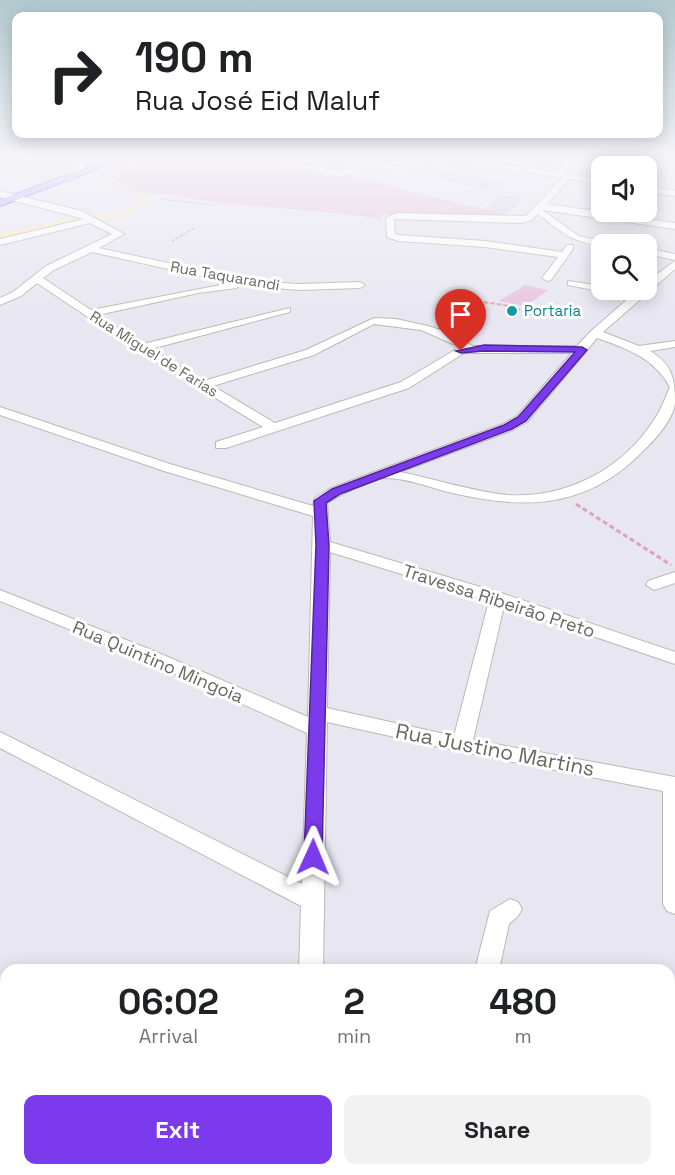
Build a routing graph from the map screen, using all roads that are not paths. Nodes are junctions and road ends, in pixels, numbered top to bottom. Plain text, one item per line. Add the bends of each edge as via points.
1 (65, 212) edge
2 (535, 212) edge
3 (544, 212) edge
4 (568, 212) edge
5 (88, 218) junction
6 (675, 226) edge
7 (576, 238) junction
8 (591, 241) edge
9 (0, 242) edge
10 (92, 249) junction
11 (657, 253) edge
12 (564, 255) junction
13 (675, 257) edge
14 (675, 264) edge
15 (36, 278) junction
16 (547, 278) dead end
17 (657, 279) edge
18 (252, 284) junction
19 (572, 284) dead end
20 (360, 285) dead end
21 (591, 287) edge
22 (633, 300) edge
23 (0, 302) edge
24 (286, 310) dead end
25 (90, 313) junction
26 (596, 333) junction
27 (675, 344) edge
28 (141, 348) junction
29 (640, 349) junction
30 (465, 350) junction
31 (582, 350) junction
32 (202, 385) junction
33 (675, 388) edge
34 (0, 411) edge
35 (273, 427) junction
36 (221, 445) dead end
37 (384, 473) junction
38 (318, 513) junction
39 (322, 545) junction
40 (675, 578) edge
41 (654, 585) dead end
42 (0, 595) edge
43 (498, 598) junction
44 (675, 658) edge
45 (316, 721) junction
46 (0, 739) edge
47 (462, 745) junction
48 (674, 784) edge
49 (312, 900) junction
50 (675, 904) edge
51 (510, 909) dead end
52 (311, 964) edge
53 (488, 964) edge

1 - 5 street
2 - 12 street via 521,220 396,216 390,218 390,235
3 - 7 street
4 - 6 street
5 - 9 street
5 - 10 street via 118,236
7 - 8 street
7 - 12 street
10 - 15 street
10 - 18 street, Rua Taquarandi
11 - 13 street
12 - 16 street
14 - 17 street
15 - 23 street
15 - 25 street, Rua Miguel de Farias
18 - 20 street, Rua Taquarandi
18 - 25 street via 198,290
19 - 21 street
22 - 26 street
24 - 28 street
25 - 28 street, Rua Miguel de Farias
26 - 29 street
26 - 31 street
27 - 29 street
28 - 32 street, Rua Miguel de Farias
29 - 33 street via 663,368
30 - 31 street
30 - 32 street via 452,336 373,321 333,344
30 - 35 street via 405,385
31 - 37 street via 522,419
32 - 35 street, Rua Miguel de Farias
33 - 37 street via 648,438 632,456 587,488 551,500 486,496
34 - 38 street
35 - 36 street
37 - 38 street via 327,495 320,501
38 - 39 street
39 - 43 street, Travessa Ribeirão Preto
39 - 45 street
40 - 41 street
42 - 45 street, Rua Quintino Mingoia
43 - 44 street, Travessa Ribeirão Preto
43 - 47 street
45 - 47 street, Rua Justino Martins
45 - 49 street
46 - 49 street
47 - 48 street, Rua Justino Martins
48 - 50 street
49 - 52 street
51 - 53 street via 498,918

